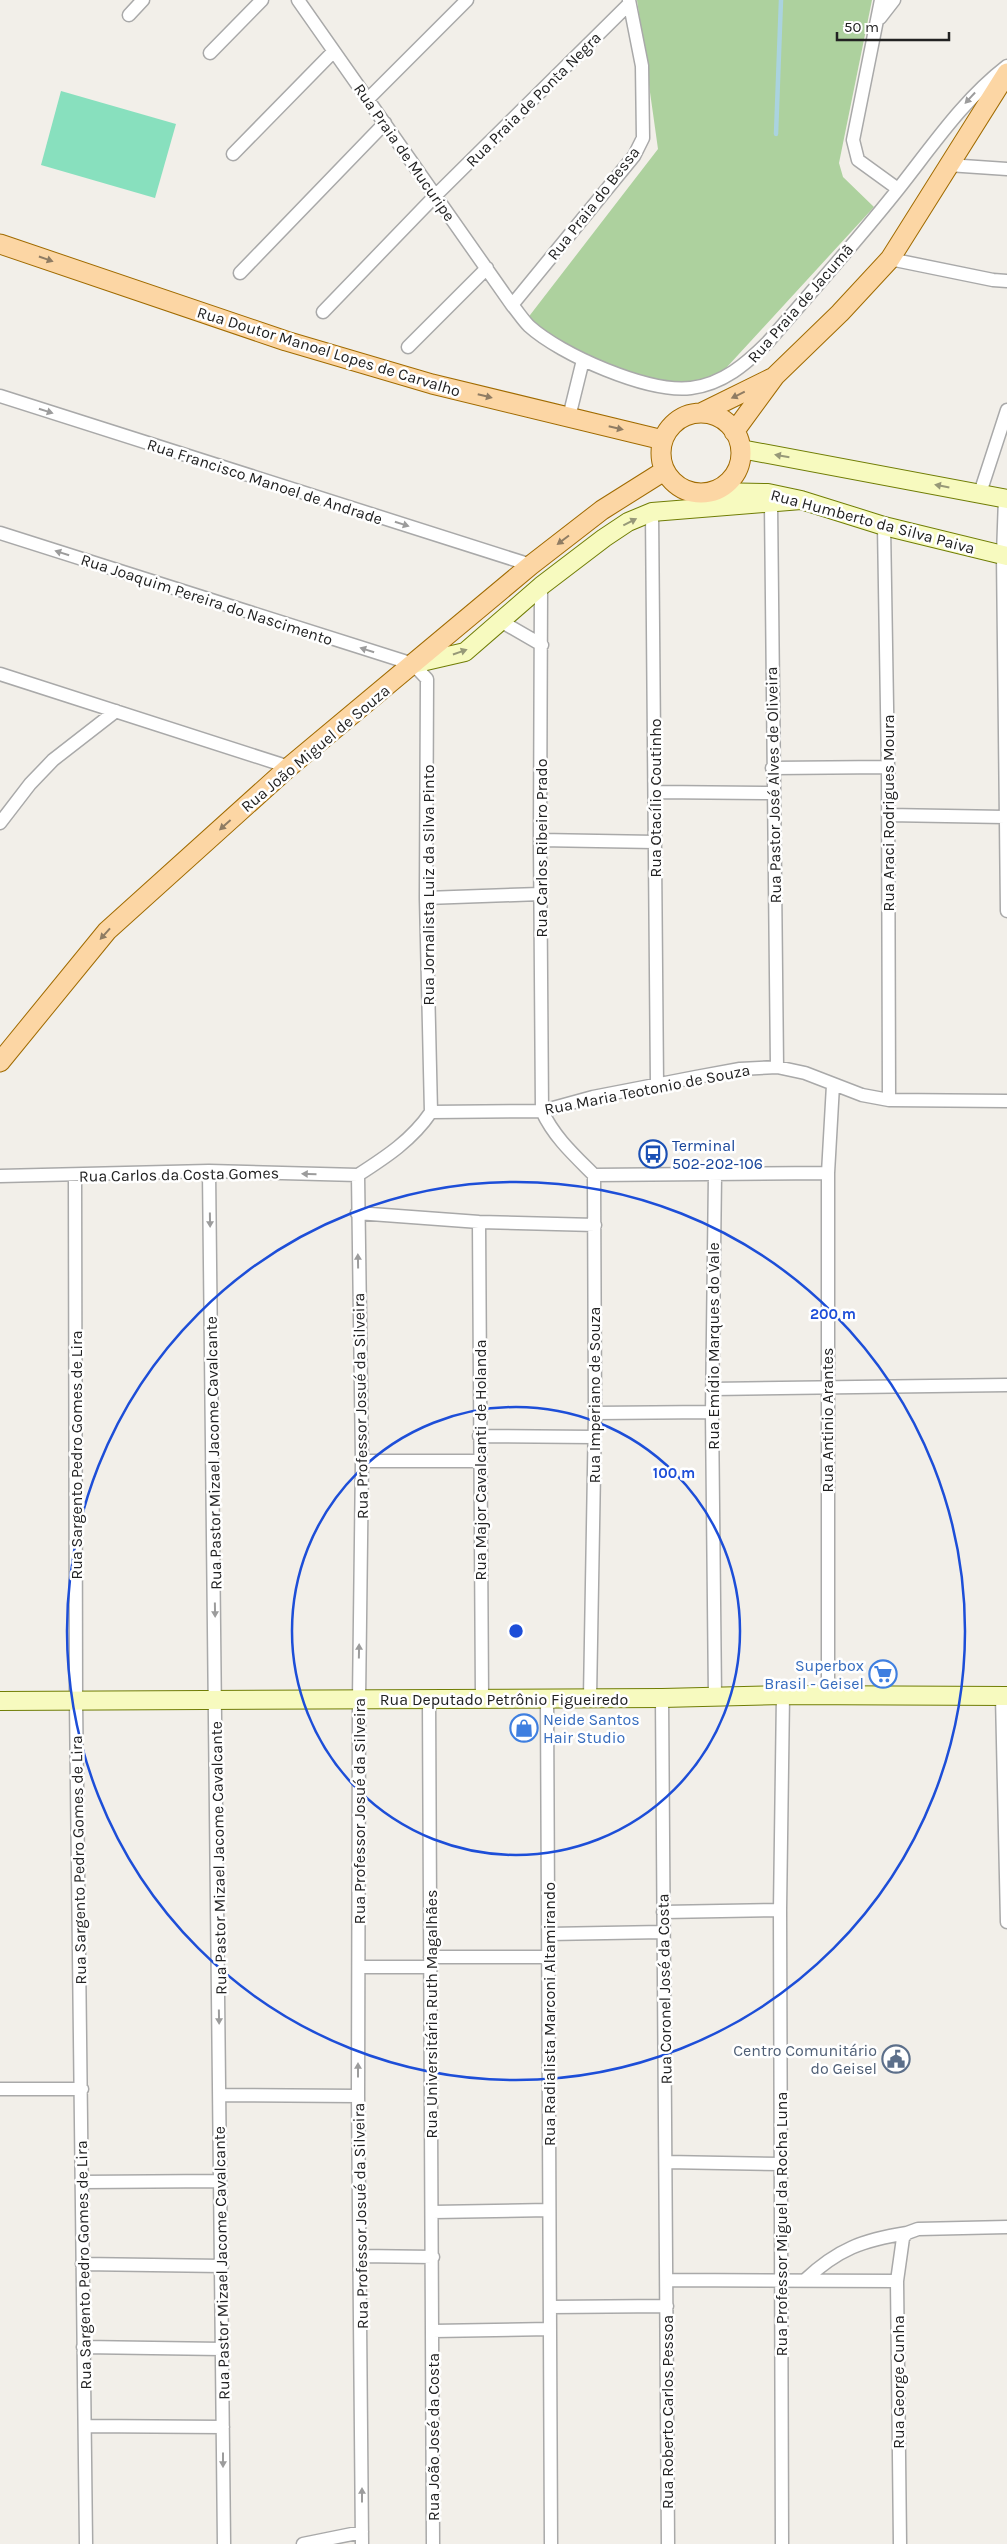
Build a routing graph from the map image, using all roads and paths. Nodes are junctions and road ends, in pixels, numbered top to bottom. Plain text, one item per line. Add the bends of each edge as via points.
1 (143, 0) edge
2 (262, 0) edge
3 (467, 0) edge
4 (881, 0) edge
5 (894, 0) edge
6 (301, 2) edge
7 (629, 2) edge
8 (129, 16) dead end
9 (879, 19) junction
10 (333, 52) junction
11 (210, 53) dead end
12 (1007, 66) edge
13 (1007, 73) edge
14 (368, 99) junction
15 (385, 123) junction
16 (233, 154) dead end
17 (948, 166) junction
18 (1007, 169) edge
19 (898, 189) junction
20 (436, 195) junction
21 (0, 244) edge
22 (890, 259) junction
23 (487, 268) junction
24 (240, 273) dead end
25 (1007, 281) edge
26 (512, 305) junction
27 (323, 312) dead end
28 (408, 347) dead end
29 (583, 360) junction
30 (775, 376) junction
31 (0, 396) edge
32 (1007, 410) edge
33 (701, 413) junction
34 (569, 417) junction
35 (664, 440) junction
36 (738, 440) junction
37 (664, 471) junction
38 (713, 492) junction
39 (980, 493) junction
40 (1006, 499) edge
41 (801, 500) junction
42 (771, 504) junction
43 (652, 512) junction
44 (884, 526) junction
45 (0, 533) edge
46 (1005, 555) edge
47 (530, 565) junction
48 (542, 586) junction
49 (502, 622) junction
50 (542, 645) junction
51 (413, 664) junction
52 (0, 674) edge
53 (116, 711) junction
54 (288, 767) junction
55 (888, 767) junction
56 (772, 768) junction
57 (655, 792) junction
58 (773, 793) junction
59 (888, 815) junction
60 (1005, 817) junction
61 (0, 823) edge
62 (1006, 838) edge
63 (540, 840) junction
64 (655, 842) junction
65 (540, 894) junction
66 (426, 898) junction
67 (1007, 911) edge
68 (0, 1062) edge
69 (777, 1067) junction
70 (657, 1085) junction
71 (833, 1085) junction
72 (888, 1100) junction
73 (1007, 1101) edge
74 (542, 1111) junction
75 (431, 1112) junction
76 (209, 1171) junction
77 (828, 1173) junction
78 (75, 1175) junction
79 (358, 1175) junction
80 (594, 1175) junction
81 (715, 1175) junction
82 (0, 1176) edge
83 (358, 1213) junction
84 (479, 1222) junction
85 (595, 1225) junction
86 (1007, 1385) edge
87 (827, 1386) junction
88 (712, 1389) junction
89 (712, 1412) junction
90 (595, 1413) junction
91 (480, 1436) junction
92 (594, 1437) junction
93 (362, 1461) junction
94 (479, 1461) junction
95 (783, 1695) junction
96 (828, 1695) junction
97 (1005, 1696) edge
98 (715, 1697) junction
99 (429, 1698) junction
100 (482, 1698) junction
101 (590, 1698) junction
102 (662, 1698) junction
103 (216, 1699) junction
104 (547, 1699) junction
105 (359, 1700) junction
106 (0, 1701) edge
107 (76, 1701) junction
108 (780, 1910) junction
109 (663, 1912) junction
110 (1007, 1922) edge
111 (663, 1932) junction
112 (548, 1934) junction
113 (548, 1957) junction
114 (430, 1962) junction
115 (359, 1967) junction
116 (0, 2089) edge
117 (82, 2089) junction
118 (220, 2095) junction
119 (358, 2096) junction
120 (666, 2162) junction
121 (781, 2164) junction
122 (220, 2181) junction
123 (82, 2182) junction
124 (549, 2210) junction
125 (433, 2212) junction
126 (1007, 2227) edge
127 (913, 2231) junction
128 (361, 2256) junction
129 (433, 2257) junction
130 (82, 2264) junction
131 (222, 2266) junction
132 (667, 2280) junction
133 (781, 2280) junction
134 (805, 2280) junction
135 (898, 2281) junction
136 (667, 2306) junction
137 (550, 2307) junction
138 (550, 2329) junction
139 (433, 2331) junction
140 (83, 2347) junction
141 (222, 2349) junction
142 (85, 2426) junction
143 (223, 2427) junction
144 (362, 2538) edge
145 (86, 2544) edge
146 (224, 2544) edge
147 (303, 2544) edge
148 (433, 2544) edge
149 (550, 2544) edge
150 (668, 2544) edge
151 (782, 2544) edge
152 (900, 2544) edge

1 - 8 street
2 - 11 street
3 - 14 street
4 - 9 street
5 - 9 street
6 - 10 street, Rua Praia de Mucuripe
7 - 20 street, Rua Praia de Ponta Negra
7 - 26 street, Rua Praia do Bessa via 642,66 642,138 634,156
9 - 19 street via 853,140 858,160
10 - 14 street, Rua Praia de Mucuripe
10 - 16 street
12 -> 19 street, Rua Praia de Jacumã via 973,94
13 - 17 main road
14 - 15 street, Rua Praia de Mucuripe
15 - 20 street, Rua Praia de Mucuripe
15 - 24 street
17 - 18 street
17 - 22 main road
19 - 29 street, Rua Praia de Jacumã via 768,342 729,376 690,388 671,388
20 - 23 street, Rua Praia de Mucuripe
20 - 27 street, Rua Praia de Ponta Negra
21 -> 34 main road, Rua Doutor Manoel Lopes de Carvalho via 286,341 432,384
22 - 25 street
22 - 30 main road
23 - 26 street, Rua Praia de Mucuripe
23 - 28 street
26 - 29 street, Rua Praia de Jacumã via 542,336
29 - 34 street
30 -> 33 main road
30 - 36 main road
31 -> 47 street, Rua Francisco Manoel de Andrade
32 - 39 street
33 - 35 main road via 676,422
33 - 36 main road via 720,419
34 -> 35 main road, Rua Doutor Manoel Lopes de Carvalho
35 - 37 main road via 661,457
36 - 38 main road via 740,463 725,486
39 -> 36 street
37 - 38 main road via 690,492
37 -> 47 main road, Rua João Miguel de Souza via 602,510
38 - 41 street, Rua Humberto da Silva Paiva via 768,493
39 - 40 street
40 - 46 street
41 - 42 street
41 - 44 street, Rua Humberto da Silva Paiva
42 - 43 street
42 - 56 street, Rua Pastor José Alves de Oliveira
48 -> 43 street via 604,538 628,522
43 - 57 street, Rua Otacílio Coutinho
44 - 46 street, Rua Humberto da Silva Paiva
44 - 55 street, Rua Araci Rodrigues Moura
51 -> 45 street, Rua Joaquim Pereira do Nascimento
46 - 60 street
47 - 51 main road, Rua João Miguel de Souza
48 - 49 street
48 - 50 street, Rua Carlos Ribeiro Prado
49 - 50 street
51 -> 49 street via 465,652
50 - 63 street, Rua Carlos Ribeiro Prado
51 - 54 main road, Rua João Miguel de Souza
51 - 66 street, Rua Jornalista Luiz da Silva Pinto via 427,679
52 - 53 street
53 - 54 street
53 - 61 street via 53,760
54 -> 68 main road, Rua João Miguel de Souza via 107,931
55 - 56 street
55 - 59 street, Rua Araci Rodrigues Moura
56 - 58 street, Rua Pastor José Alves de Oliveira
57 - 58 street
57 - 64 street, Rua Otacílio Coutinho
58 - 69 street, Rua Pastor José Alves de Oliveira
59 - 60 street
59 - 72 street, Rua Araci Rodrigues Moura
60 - 62 street
62 - 67 street
63 - 64 street
63 - 65 street, Rua Carlos Ribeiro Prado
64 - 70 street, Rua Otacílio Coutinho
65 - 66 street
65 - 74 street, Rua Carlos Ribeiro Prado
66 - 75 street, Rua Jornalista Luiz da Silva Pinto
69 - 70 street, Rua Maria Teotonio de Souza via 740,1069
69 - 71 street, Rua Maria Teotonio de Souza via 805,1073
70 - 74 street, Rua Maria Teotonio de Souza
71 - 72 street, Rua Maria Teotonio de Souza
71 - 77 street, Rua Antinio Arantes
72 - 73 street, Rua Maria Teotonio de Souza
74 - 75 street, Rua Maria Teotonio de Souza
74 - 80 street via 561,1141
75 - 79 street via 408,1140
76 - 78 street, Rua Carlos da Costa Gomes
79 -> 76 street, Rua Carlos da Costa Gomes
76 -> 103 street, Rua Pastor Mizael Jacome Cavalcante
77 - 81 street
77 - 87 street, Rua Antinio Arantes
78 - 82 street, Rua Carlos da Costa Gomes
78 - 107 street, Rua Sargento Pedro Gomes de Lira
79 - 83 street, Rua Professor Josué da Silveira
80 - 81 street
80 - 85 street, Rua Imperiano de Souza
81 - 88 street, Rua Emídio Marques do Vale
83 - 84 street
93 -> 83 street, Rua Professor Josué da Silveira
84 - 85 street
84 - 91 street, Rua Major Cavalcanti de Holanda
85 - 90 street, Rua Imperiano de Souza
86 - 87 street
87 - 88 street
87 - 96 street, Rua Antinio Arantes
88 - 89 street, Rua Emídio Marques do Vale
89 - 90 street
89 - 98 street, Rua Emídio Marques do Vale
90 - 92 street, Rua Imperiano de Souza
91 - 92 street
91 - 94 street, Rua Major Cavalcanti de Holanda
92 - 101 street, Rua Imperiano de Souza
93 - 94 street
105 -> 93 street, Rua Professor Josué da Silveira
94 - 100 street, Rua Major Cavalcanti de Holanda
95 - 96 street, Rua Deputado Petrônio Figueiredo
95 - 98 street, Rua Deputado Petrônio Figueiredo
95 - 108 street, Rua Professor Miguel da Rocha Luna
96 - 97 street, Rua Deputado Petrônio Figueiredo
97 - 110 street
98 - 102 street, Rua Deputado Petrônio Figueiredo
99 - 100 street, Rua Deputado Petrônio Figueiredo
99 - 105 street, Rua Deputado Petrônio Figueiredo
99 - 114 street, Rua Universitária Ruth Magalhães
100 - 104 street, Rua Deputado Petrônio Figueiredo
101 - 102 street, Rua Deputado Petrônio Figueiredo
101 - 104 street, Rua Deputado Petrônio Figueiredo
102 - 109 street, Rua Coronel José da Costa
103 - 105 street, Rua Deputado Petrônio Figueiredo
103 - 107 street, Rua Deputado Petrônio Figueiredo
103 -> 118 street, Rua Pastor Mizael Jacome Cavalcante
104 - 112 street, Rua Radialista Marconi Altamirando
105 - 115 street, Rua Professor Josué da Silveira
106 - 107 street, Rua Deputado Petrônio Figueiredo
107 - 117 street, Rua Sargento Pedro Gomes de Lira
108 - 109 street
108 - 121 street, Rua Professor Miguel da Rocha Luna
109 - 111 street, Rua Coronel José da Costa
111 - 112 street
111 - 120 street, Rua Coronel José da Costa
112 - 113 street, Rua Radialista Marconi Altamirando
113 - 114 street
113 - 124 street, Rua Radialista Marconi Altamirando
114 - 115 street
114 - 125 street, Rua Universitária Ruth Magalhães
119 -> 115 street, Rua Professor Josué da Silveira
116 - 117 street
117 - 123 street, Rua Sargento Pedro Gomes de Lira
118 - 119 street
118 - 122 street, Rua Pastor Mizael Jacome Cavalcante
119 - 128 street, Rua Professor Josué da Silveira
120 - 121 street
120 - 132 street, Rua Coronel José da Costa
121 - 133 street, Rua Professor Miguel da Rocha Luna
122 - 123 street
122 - 131 street, Rua Pastor Mizael Jacome Cavalcante
123 - 130 street, Rua Sargento Pedro Gomes de Lira
124 - 125 street
124 - 137 street, Rua Radialista Marconi Altamirando
125 - 129 street, Rua Universitária Ruth Magalhães
126 - 127 street
127 - 134 street via 871,2240 846,2250 829,2258
127 - 135 street, Rua George Cunha via 900,2248
128 - 129 street
144 -> 128 street, Rua Professor Josué da Silveira
129 - 139 street, Rua Universitária Ruth Magalhães
130 - 131 street
130 - 140 street, Rua Sargento Pedro Gomes de Lira
131 - 141 street, Rua Pastor Mizael Jacome Cavalcante
132 - 133 street
132 - 136 street, Rua Roberto Carlos Pessoa
133 - 134 street
133 - 151 street, Rua Professor Miguel da Rocha Luna
134 - 135 street
135 - 152 street, Rua George Cunha
136 - 137 street
136 - 150 street, Rua Roberto Carlos Pessoa
137 - 138 street, Rua Radialista Marconi Altamirando
138 - 139 street
138 - 149 street, Rua Radialista Marconi Altamirando
139 - 148 street, Rua João José da Costa
140 - 141 street
140 - 142 street, Rua Sargento Pedro Gomes de Lira
141 - 143 street, Rua Pastor Mizael Jacome Cavalcante
142 - 143 street
142 - 145 street, Rua Sargento Pedro Gomes de Lira
143 -> 146 street, Rua Pastor Mizael Jacome Cavalcante
144 - 147 street

